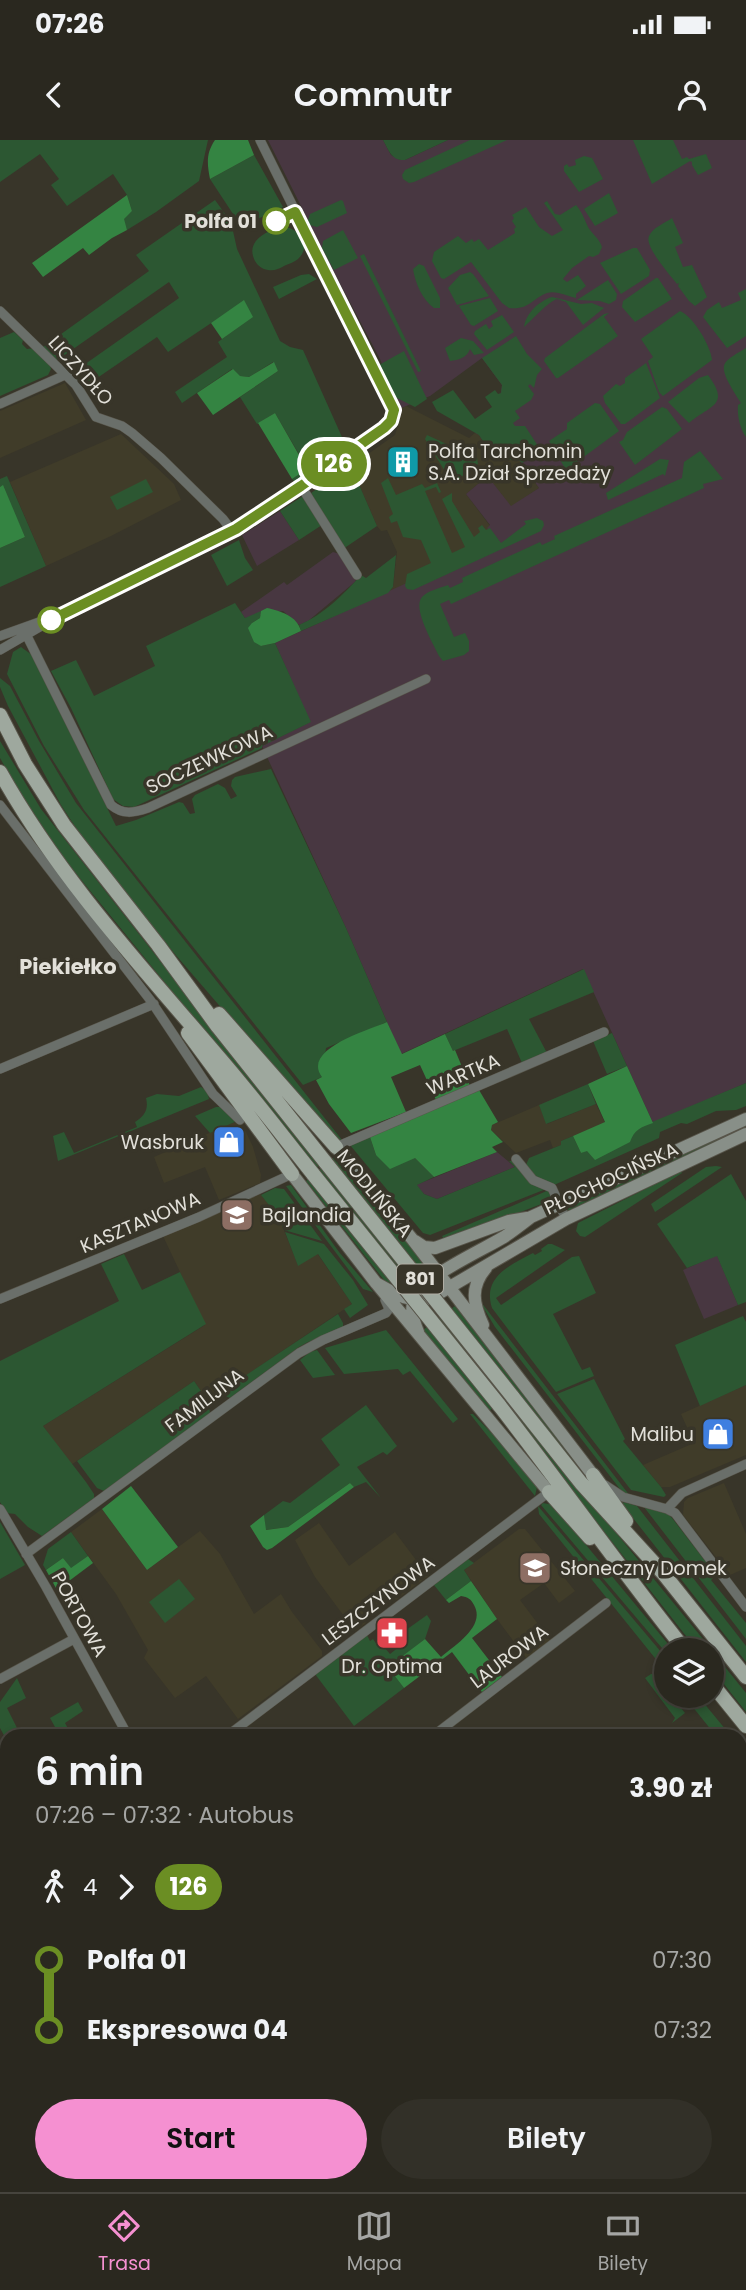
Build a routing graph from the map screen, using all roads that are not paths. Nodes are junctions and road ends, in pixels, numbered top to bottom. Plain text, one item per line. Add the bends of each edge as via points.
1 (260, 140) edge
2 (0, 311) edge
3 (65, 375) junction
4 (0, 404) edge
5 (301, 486) junction
6 (232, 531) junction
7 (357, 575) dead end
8 (24, 632) junction
9 (0, 636) edge
10 (0, 650) edge
11 (426, 679) dead end
12 (0, 715) edge
13 (2, 782) edge
14 (0, 806) edge
15 (158, 945) junction
16 (156, 985) junction
17 (154, 1004) junction
18 (604, 1032) dead end
19 (0, 1069) edge
20 (746, 1119) edge
21 (240, 1120) dead end
22 (746, 1134) edge
23 (336, 1147) junction
24 (516, 1159) dead end
25 (292, 1174) junction
26 (559, 1204) junction
27 (531, 1217) junction
28 (566, 1219) junction
29 (413, 1240) junction
30 (495, 1259) junction
31 (439, 1275) junction
32 (376, 1283) junction
33 (448, 1287) junction
34 (0, 1299) edge
35 (414, 1301) junction
36 (418, 1332) junction
37 (494, 1347) junction
38 (746, 1464) edge
39 (593, 1475) junction
40 (549, 1492) junction
41 (667, 1509) junction
42 (0, 1510) edge
43 (26, 1554) junction
44 (663, 1573) junction
45 (639, 1593) junction
46 (607, 1603) dead end
47 (746, 1607) edge
48 (675, 1638) edge
49 (74, 1639) junction
50 (746, 1676) edge
51 (0, 1679) edge
52 (724, 1699) edge
53 (746, 1726) edge
54 (124, 1729) edge
55 (236, 1729) edge
56 (442, 1729) edge

1 - 5 street via 394,410 384,428
2 - 3 street, LICZYDŁO
3 - 4 street
3 - 6 street, LICZYDŁO via 96,417 132,433
5 - 6 street
5 - 7 street
6 - 8 street
8 - 9 street
8 - 10 street
8 - 11 street, SOCZEWKOWA via 111,805 133,813
12 - 15 main road, MODLIŃSKA / 801 via 64,825
13 - 16 main road, MODLIŃSKA / 801 via 71,880
14 - 17 street
15 - 23 main road
15 - 44 main road, MODLIŃSKA / 801, bridge via 218,1027 581,1483
16 - 25 main road
16 - 45 main road, MODLIŃSKA / 801, bridge via 499,1405
17 - 19 street
17 - 21 street via 213,1094
18 - 23 street, WARTKA
20 - 26 main road, PŁOCHOCIŃSKA
22 - 28 main road, PŁOCHOCIŃSKA
23 - 29 main road, MODLIŃSKA
24 - 26 street via 533,1180 552,1188
25 - 32 main road
25 - 34 street, KASZTANOWA
26 - 27 main road, PŁOCHOCIŃSKA
26 - 28 street
27 - 29 main road, PŁOCHOCIŃSKA via 435,1248
27 - 31 main road, PŁOCHOCIŃSKA
28 - 30 main road, PŁOCHOCIŃSKA
29 - 31 main road, MODLIŃSKA
30 - 33 main road, PŁOCHOCIŃSKA
30 - 37 main road, PŁOCHOCIŃSKA via 477,1281 474,1293 474,1304
31 - 33 main road, MODLIŃSKA
31 - 35 main road, PŁOCHOCIŃSKA via 419,1290
32 - 35 main road
32 - 36 main road
32 - 43 street, FAMILIJNA via 389,1309 386,1313 292,1357
33 - 35 main road, PŁOCHOCIŃSKA
33 - 37 main road, MODLIŃSKA
35 - 36 main road via 412,1315
36 - 40 main road
37 - 39 main road, MODLIŃSKA
38 - 41 street via 681,1493
39 - 41 street via 623,1497
39 - 44 main road
40 - 45 main road
40 - 55 street, LESZCZYNOWA
41 - 47 street via 675,1513
42 - 43 street, PORTOWA
43 - 49 street, PORTOWA
44 - 50 main road, MODLIŃSKA / 801
45 - 48 main road, MODLIŃSKA / 801
46 - 56 street, LAUROWA
49 - 51 street
49 - 54 street, PORTOWA
52 - 53 main road

